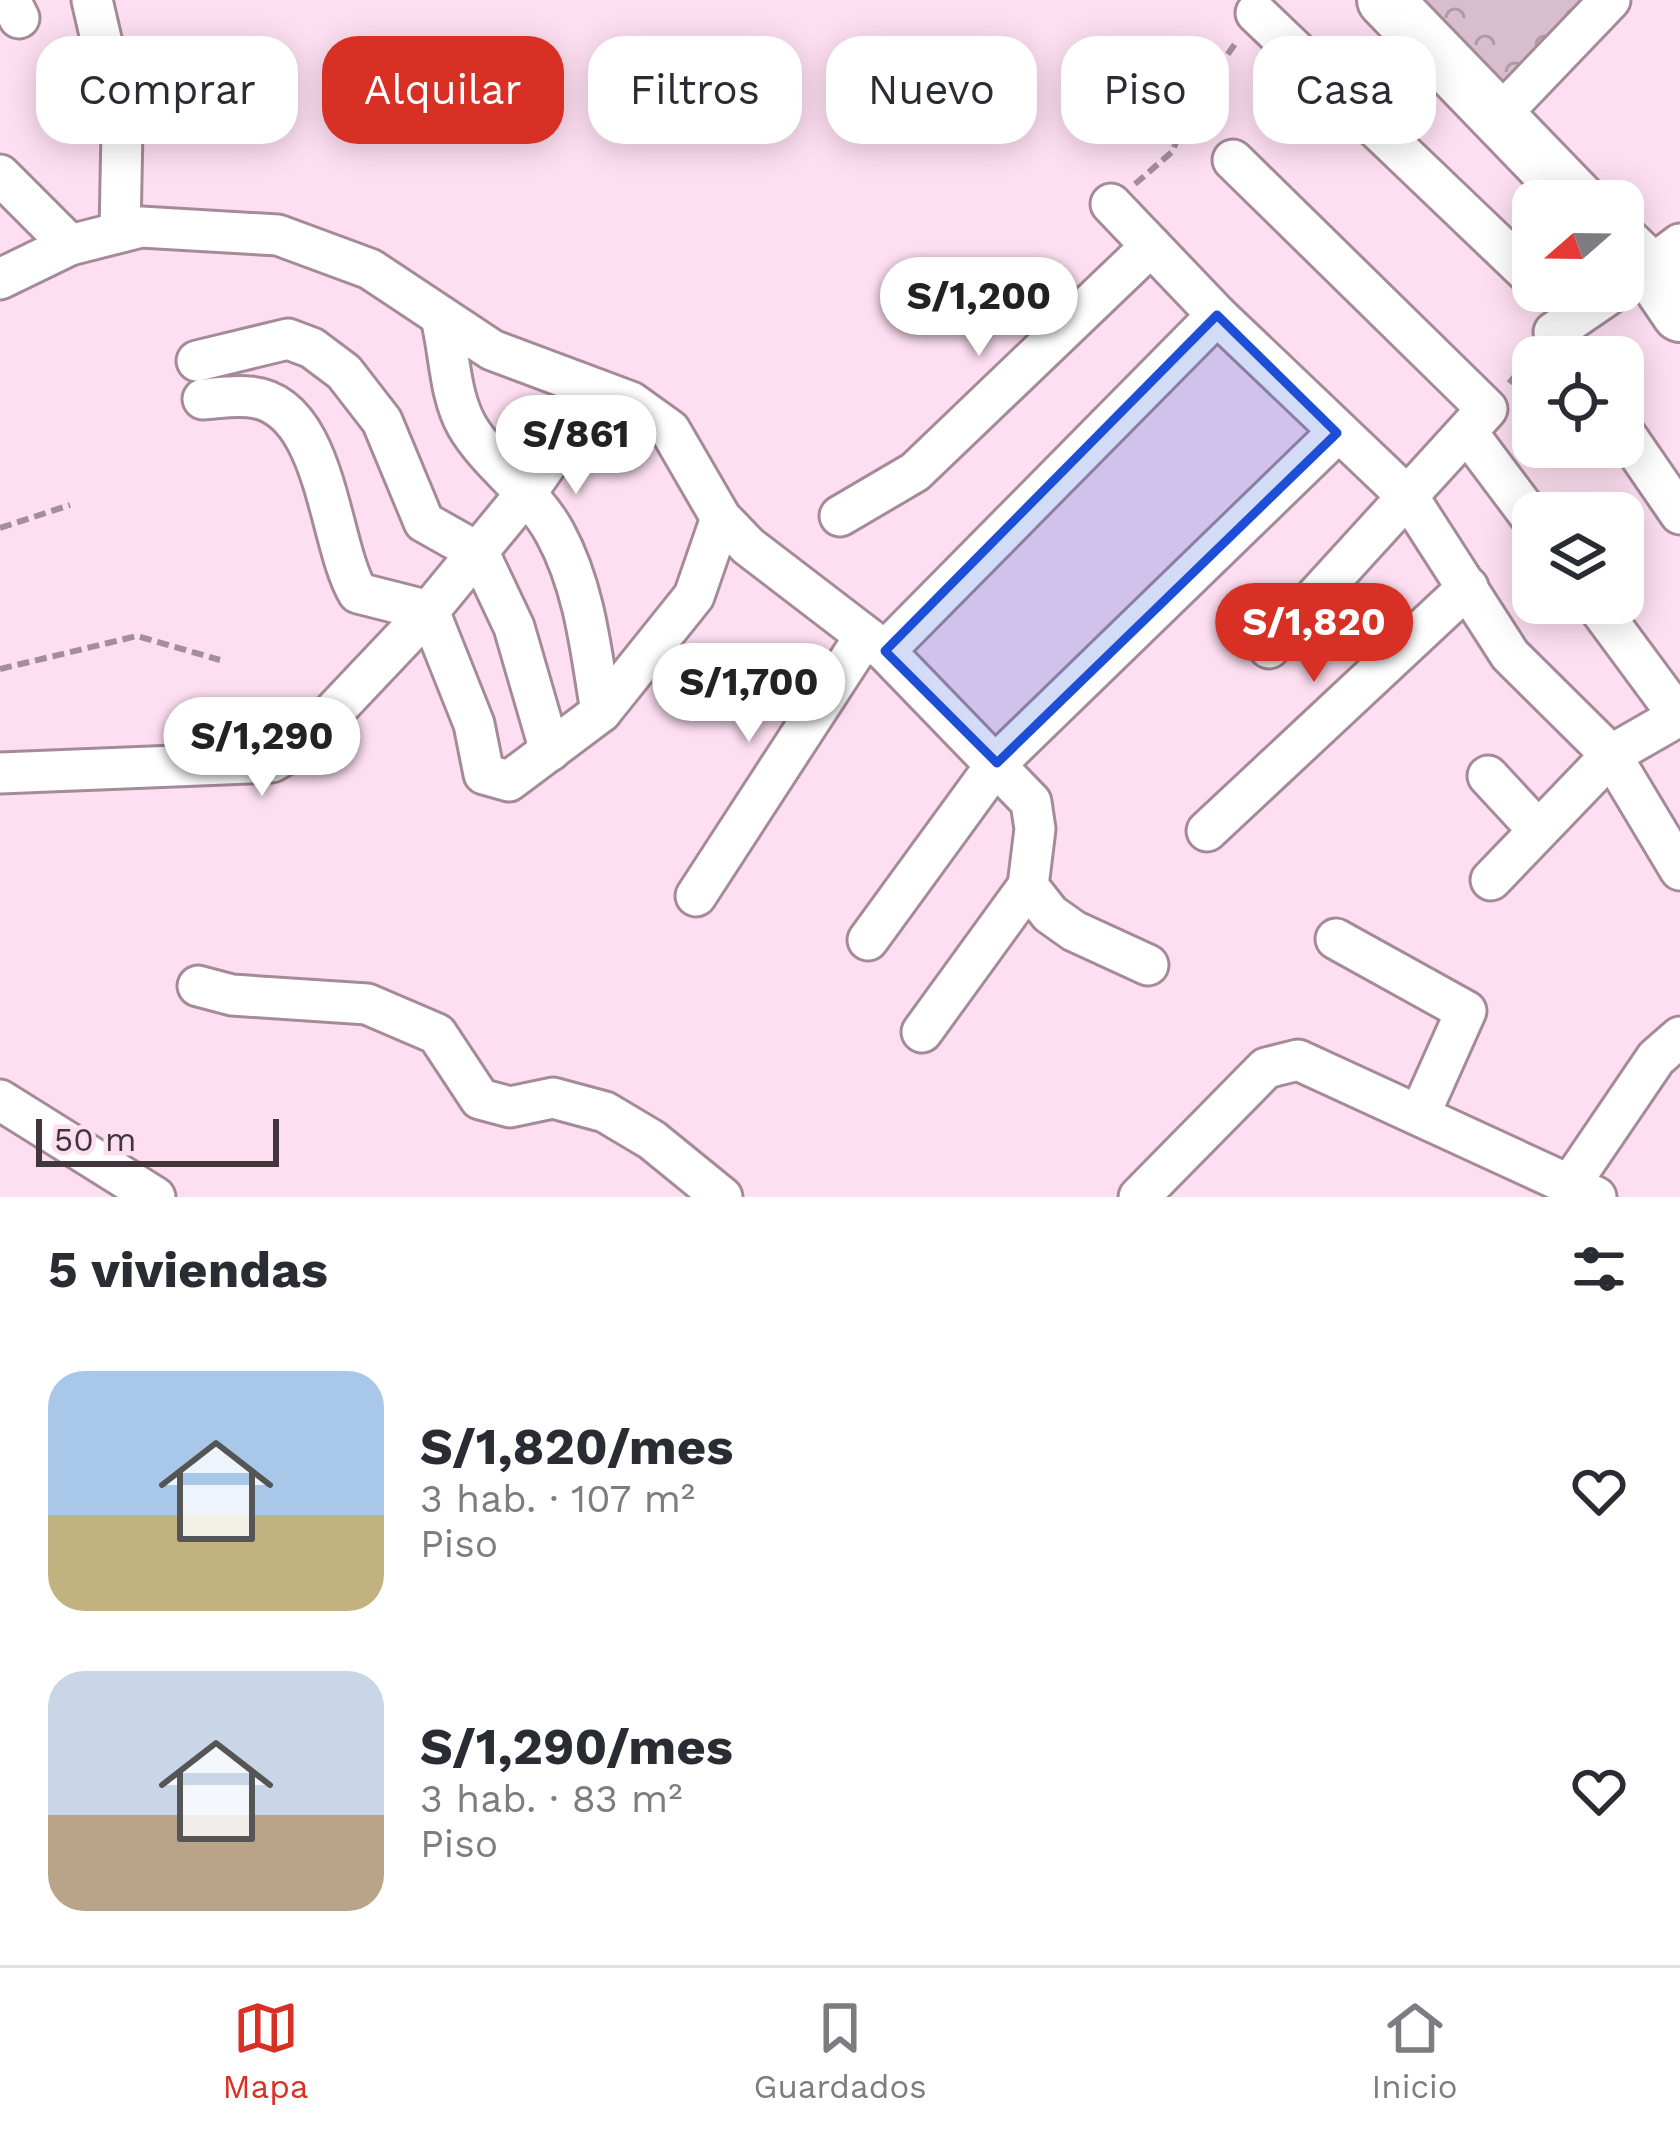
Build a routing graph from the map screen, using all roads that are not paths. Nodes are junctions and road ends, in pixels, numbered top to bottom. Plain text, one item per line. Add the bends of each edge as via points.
1 (92, 0) edge
2 (1385, 0) edge
3 (1610, 0) edge
4 (1256, 13) road end
5 (1496, 119) junction
6 (1234, 160) dead end
7 (1558, 180) edge
8 (8, 189) edge
9 (1111, 204) road end
10 (120, 232) junction
11 (70, 245) junction
12 (1151, 246) junction
13 (1512, 258) edge
14 (1644, 274) edge
15 (0, 279) edge
16 (1680, 314) edge
17 (1217, 315) junction
18 (441, 318) junction
19 (598, 390) junction
20 (1477, 420) junction
21 (1337, 433) junction
22 (1644, 462) edge
23 (527, 492) junction
24 (1517, 492) edge
25 (1409, 498) junction
26 (1680, 514) edge
27 (840, 516) dead end
28 (721, 518) junction
29 (479, 554) junction
30 (1468, 587) junction
31 (429, 610) junction
32 (1611, 624) edge
33 (875, 643) junction
34 (1270, 648) dead end
35 (602, 712) junction
36 (1680, 717) edge
37 (550, 751) junction
38 (1611, 755) junction
39 (998, 763) junction
40 (0, 773) edge
41 (1488, 776) dead end
42 (1538, 830) junction
43 (1207, 831) dead end
44 (1680, 870) edge
45 (1491, 880) dead end
46 (1028, 886) junction
47 (696, 896) dead end
48 (1336, 939) dead end
49 (868, 940) dead end
50 (1148, 965) dead end
51 (198, 986) dead end
52 (922, 1032) dead end
53 (1680, 1037) edge
54 (0, 1100) edge
55 (1420, 1114) junction
56 (1583, 1190) edge
57 (155, 1197) edge
58 (722, 1197) edge
59 (1139, 1197) edge

1 - 10 street via 122,130
2 - 5 street
3 - 5 street
4 - 13 street
5 - 7 street
6 - 20 street
8 - 11 street
9 - 12 street
10 - 11 street
10 - 18 street via 278,235 370,269
11 - 15 street
12 - 17 street
12 - 27 street via 915,472
14 - 16 street
17 - 21 street
17 - 33 street
18 - 19 street via 492,350
18 - 23 street via 468,427
19 - 23 street
19 - 28 street via 632,402 670,430
20 - 24 street
20 - 25 street
21 - 25 street
21 - 39 street
22 - 26 street
23 - 29 street
23 - 35 street via 556,533 584,602
25 - 30 street
25 - 34 street
28 - 33 street
28 - 35 street via 694,596
29 - 31 street
29 - 31 street via 424,522 382,421 344,372 312,348 288,339 200,380 255,396 296,423 323,477 346,574 358,593
29 - 37 street via 514,627
30 - 38 street via 1510,655
30 - 43 street
31 - 37 street via 474,724 484,774 509,781
31 - 40 street via 304,743 272,762
32 - 36 street
33 - 39 street
33 - 47 street
35 - 37 street
36 - 38 street
38 - 42 street
38 - 44 street
39 - 46 street via 1031,802
39 - 49 street
41 - 42 street
42 - 45 street
46 - 50 street via 1074,931
46 - 52 street
48 - 55 street via 1466,1011
51 - 58 street via 367,1004 437,1034 481,1099 509,1107 553,1098 604,1112
53 - 56 street via 1656,1058
54 - 57 street
55 - 56 street
55 - 59 street via 1298,1060 1266,1068

